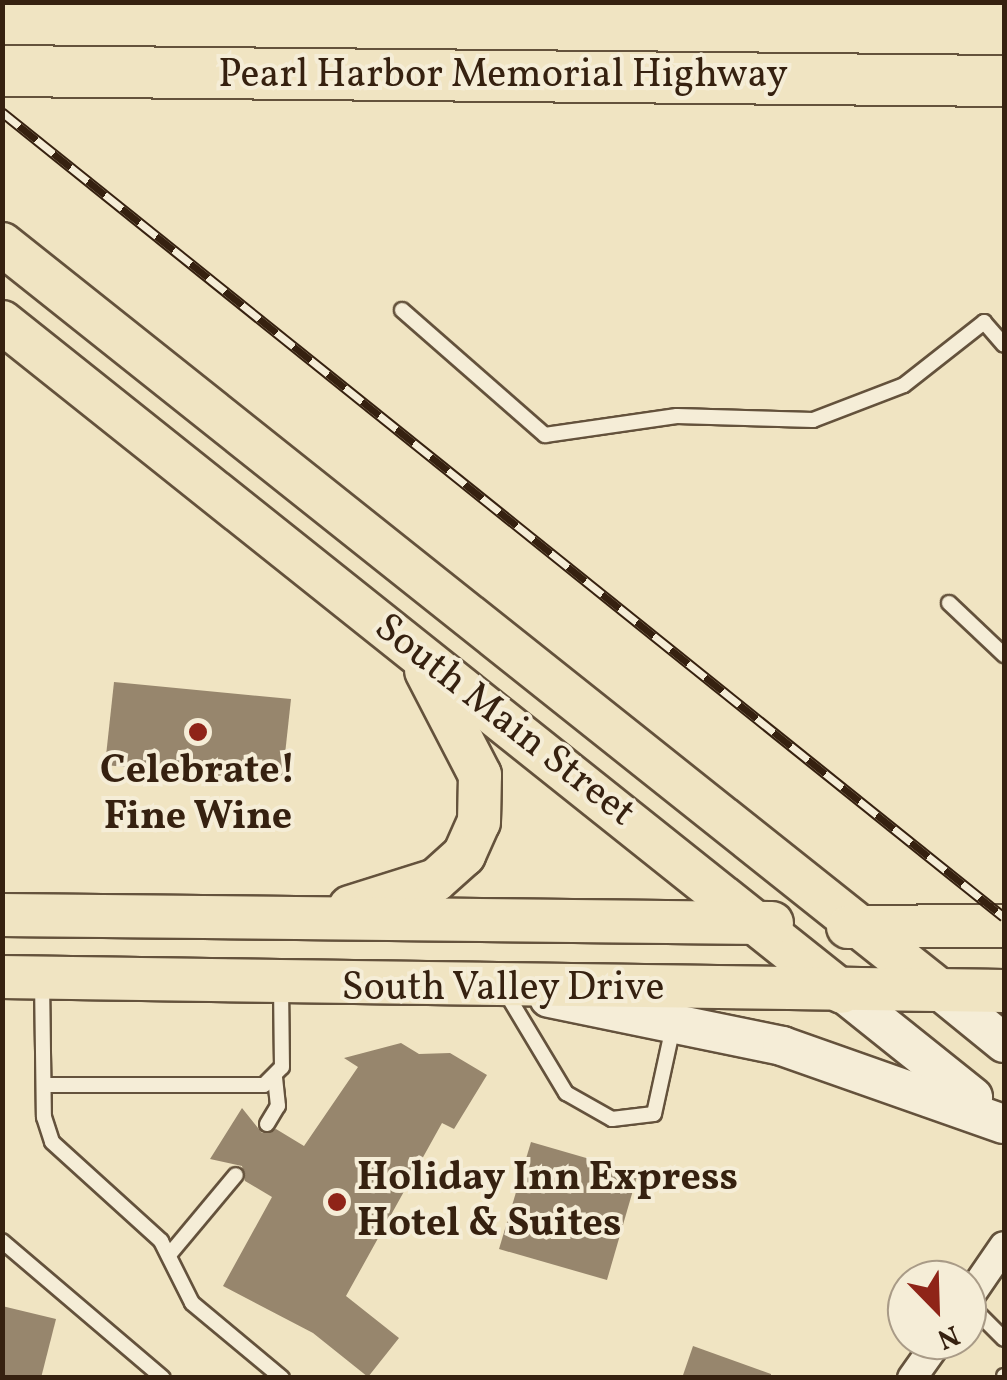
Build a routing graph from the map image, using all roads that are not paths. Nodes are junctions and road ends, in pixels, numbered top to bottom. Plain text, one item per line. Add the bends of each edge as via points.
1 (2, 71) edge
2 (1004, 81) edge
3 (2, 244) edge
4 (402, 310) dead end
5 (2, 322) edge
6 (1004, 345) edge
7 (949, 603) dead end
8 (416, 654) junction
9 (1004, 655) edge
10 (2, 915) edge
11 (292, 921) junction
12 (763, 923) junction
13 (1004, 926) edge
14 (860, 927) junction
15 (22, 978) edge
16 (281, 988) junction
17 (502, 988) junction
18 (939, 990) junction
19 (1004, 991) edge
20 (842, 992) junction
21 (673, 1022) junction
22 (1004, 1043) edge
23 (275, 1078) junction
24 (44, 1085) junction
25 (1004, 1123) edge
26 (268, 1124) dead end
27 (236, 1175) dead end
28 (2, 1240) edge
29 (1004, 1246) edge
30 (169, 1255) junction
31 (987, 1271) edge
32 (163, 1378) edge
33 (282, 1378) edge

1 - 2 highway, Pearl Harbor Memorial Highway
3 - 14 main road, South Main Street
4 - 6 lane via 545,435 678,416 813,420 904,386 984,322
5 - 8 main road, South Main Street
7 - 9 lane
8 - 11 main road via 480,775 472,839 452,868 425,884
8 - 12 main road, South Main Street
10 - 11 main road, South Valley Drive
11 - 12 main road, South Valley Drive
12 - 14 main road, South Valley Drive
12 - 20 main road, South Main Street
13 - 14 main road, South Valley Drive
14 - 18 main road, South Main Street
15 - 16 main road, South Valley Drive
15 - 24 lane
16 - 17 main road, South Valley Drive
16 - 23 lane
17 - 20 main road, South Valley Drive
17 - 21 main road
17 - 21 lane via 586,1111 612,1119 654,1114
18 - 19 main road, South Valley Drive
18 - 20 main road, South Valley Drive
18 - 22 main road, South Main Street
20 - 25 main road, South Main Street
21 - 25 main road via 854,1066
23 - 24 lane via 238,1092
23 - 26 lane via 278,1106
24 - 30 lane via 52,1142
27 - 30 lane
28 - 32 lane
29 - 31 street
30 - 33 lane via 192,1303

